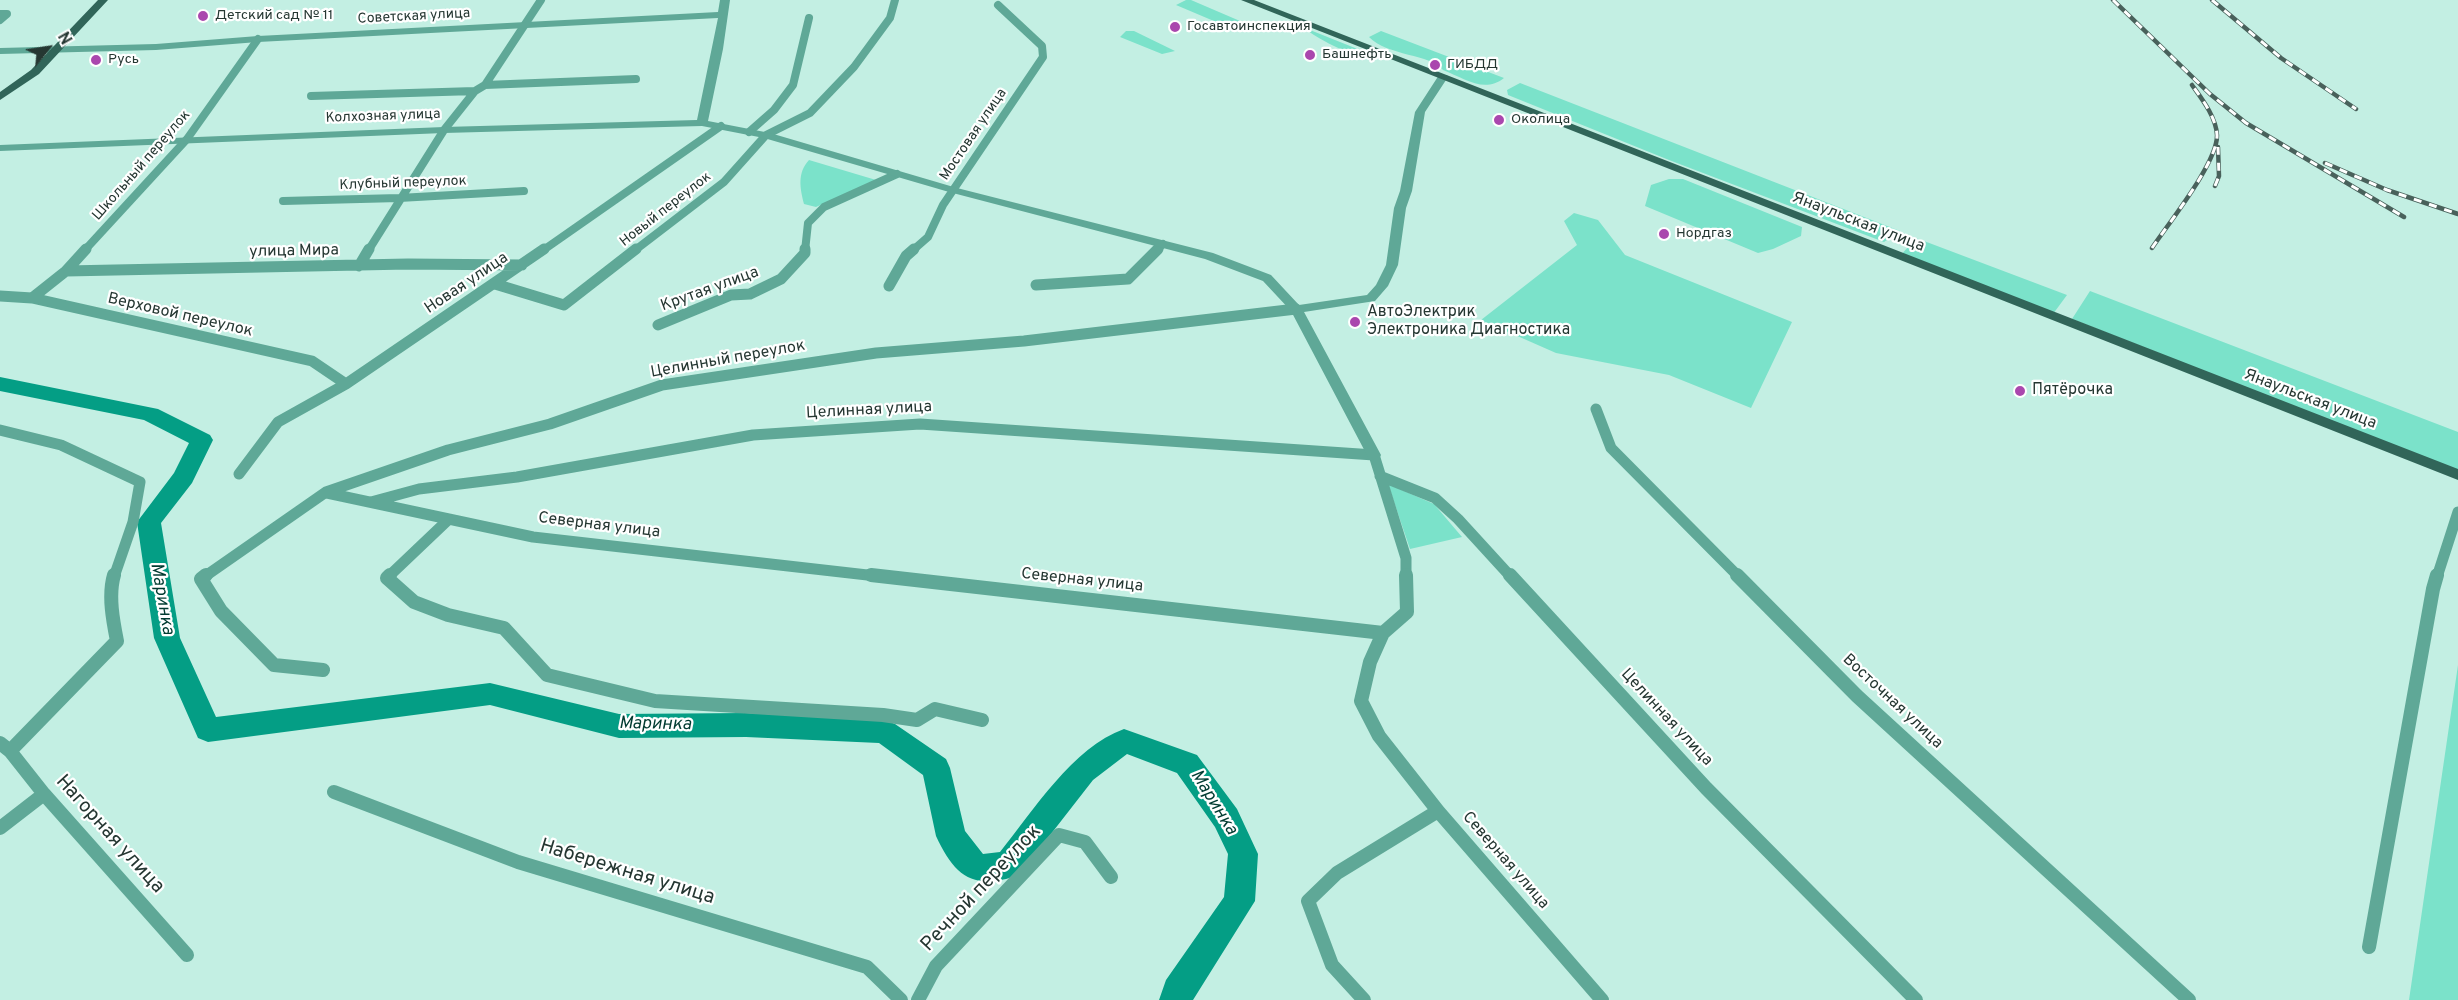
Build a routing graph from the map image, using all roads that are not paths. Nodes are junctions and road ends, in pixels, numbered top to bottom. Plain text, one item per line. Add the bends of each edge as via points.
1 (103, 0) edge
2 (541, 0) edge
3 (725, 0) edge
4 (895, 0) edge
5 (1246, 0) edge
6 (998, 5) dead end
7 (0, 14) edge
8 (721, 15) junction
9 (809, 18) dead end
10 (0, 20) edge
11 (523, 24) junction
12 (258, 39) junction
13 (56, 50) junction
14 (0, 51) edge
15 (1443, 77) junction
16 (636, 79) dead end
17 (485, 85) junction
18 (475, 91) junction
19 (311, 96) dead end
20 (0, 97) edge
21 (702, 123) junction
22 (721, 126) junction
23 (444, 130) junction
24 (749, 132) junction
25 (766, 135) junction
26 (187, 139) junction
27 (0, 148) edge
28 (897, 174) junction
29 (953, 190) junction
30 (524, 191) dead end
31 (399, 198) junction
32 (283, 201) dead end
33 (1163, 244) junction
34 (522, 265) junction
35 (359, 266) junction
36 (66, 271) junction
37 (495, 284) junction
38 (1036, 285) dead end
39 (890, 286) dead end
40 (0, 296) edge
41 (32, 298) junction
42 (1296, 309) junction
43 (658, 325) dead end
44 (346, 384) junction
45 (1596, 409) dead end
46 (0, 430) edge
47 (1374, 456) junction
48 (239, 474) dead end
49 (2458, 475) edge
50 (1380, 476) junction
51 (326, 492) junction
52 (371, 502) junction
53 (2458, 512) edge
54 (449, 519) junction
55 (1383, 633) junction
56 (323, 670) dead end
57 (982, 720) dead end
58 (5, 747) edge
59 (334, 792) dead end
60 (44, 794) junction
61 (1438, 811) junction
62 (0, 828) edge
63 (1112, 877) dead end
64 (2369, 947) dead end
65 (187, 955) dead end
66 (901, 1000) edge
67 (918, 1000) edge
68 (1364, 1000) edge
69 (1602, 1000) edge
70 (1916, 1000) edge
71 (2189, 1000) edge

1 - 13 main road
2 - 11 street
3 - 8 street
4 - 25 street, Новый переулок via 890,18 825,98 810,113
5 - 15 main road, Янаульская улица
6 - 29 street, Мостовая улица via 1042,46 1043,57
7 - 10 street via 6,14
8 - 11 street, Советская улица
8 - 21 street
9 - 24 street via 793,86
11 - 12 street, Советская улица
11 - 17 street
12 - 13 street, Советская улица
12 - 26 street, Школьный переулок
13 - 14 street, Советская улица
13 - 20 main road via 35,72
15 - 42 street via 1420,112 1392,265 1382,286 1371,298
15 - 49 main road, Янаульская улица
16 - 17 street
17 - 18 street
18 - 19 street
18 - 23 street
21 - 22 street, Колхозная улица
21 - 23 street, Колхозная улица
22 - 24 street, Колхозная улица
22 - 34 street, Новая улица
23 - 26 street, Колхозная улица
23 - 31 street
24 - 25 street, Колхозная улица
25 - 28 street, Колхозная улица
25 - 37 street, Новый переулок via 724,182 564,305
26 - 27 street, Колхозная улица
26 - 36 street, Школьный переулок
28 - 29 street, Колхозная улица
28 - 43 street, Крутая улица via 824,207 808,223 805,253 781,279 750,294 730,295
29 - 33 street, Колхозная улица
29 - 39 street, Мостовая улица via 928,237 906,256
30 - 31 street, Клубный переулок
31 - 32 street, Клубный переулок
31 - 35 street
33 - 38 street via 1128,279
33 - 42 street, Колхозная улица via 1267,278
34 - 35 street, улица Мира via 442,262
34 - 37 street, Новая улица
35 - 36 street, улица Мира
36 - 41 street, Школьный переулок
37 - 44 street, Новая улица
40 - 41 street, Верховой переулок
41 - 44 street, Верховой переулок via 312,361
42 - 47 street, Колхозная улица
42 - 51 street, Целинный переулок via 1024,341 876,353 662,386 550,424 448,450
44 - 48 street, Новая улица via 278,422
45 - 71 street, Восточная улица via 1611,448 1857,696
46 - 58 street via 61,445 140,482 133,522 112,582 117,641
47 - 50 street
47 - 52 street, Целинная улица via 921,424 753,435 517,477 419,489
50 - 55 street via 1407,558 1407,612
50 - 70 street, Целинная улица via 1435,498 1458,519 1706,788
51 - 52 street, Северная улица
51 - 56 street, Целинный переулок via 201,579 221,611 274,665
52 - 54 street, Северная улица
53 - 64 street via 2433,589
54 - 55 street, Северная улица via 533,537
54 - 57 street via 387,578 414,602 448,615 504,628 547,675 656,701 918,720 935,709
55 - 61 street, Северная улица via 1370,662 1361,701 1379,736
58 - 60 street, Нагорная улица
59 - 66 street, Набережная улица via 518,862 867,967
60 - 62 street
60 - 65 street, Нагорная улица
61 - 68 street via 1337,873 1308,901 1332,965
61 - 69 street, Северная улица
63 - 67 street, Речной переулок via 1085,842 1059,836 936,966

